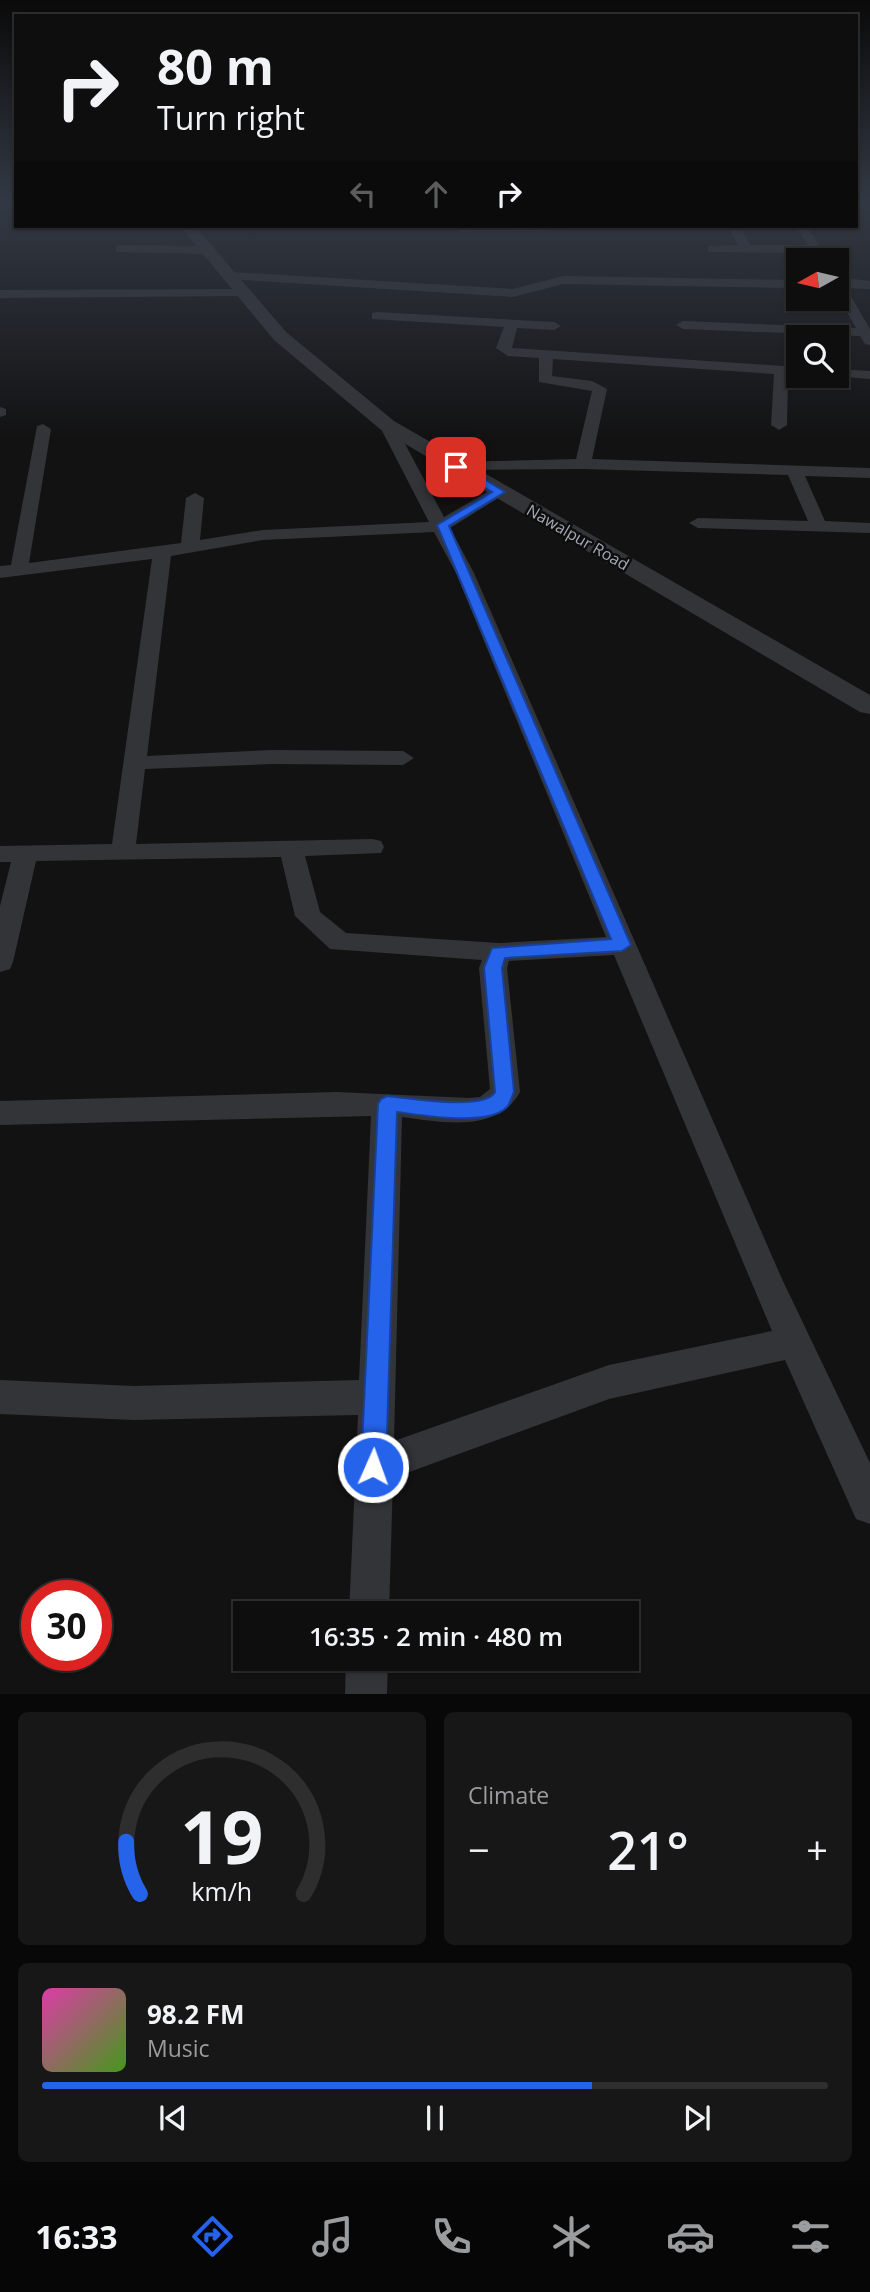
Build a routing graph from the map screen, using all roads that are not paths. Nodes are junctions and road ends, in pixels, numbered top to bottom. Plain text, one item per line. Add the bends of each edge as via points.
1 (234, 281) edge
2 (557, 281) edge
3 (625, 281) edge
4 (237, 284) junction
5 (786, 284) edge
6 (849, 284) edge
7 (870, 285) edge
8 (0, 294) edge
9 (849, 305) edge
10 (377, 316) dead end
11 (512, 324) junction
12 (683, 325) dead end
13 (554, 326) dead end
14 (867, 337) edge
15 (546, 356) junction
16 (781, 370) junction
17 (786, 370) edge
18 (849, 374) edge
19 (870, 375) edge
20 (387, 425) junction
21 (779, 425) dead end
22 (43, 429) dead end
23 (583, 464) junction
24 (456, 467) junction
25 (794, 469) junction
26 (870, 473) edge
27 (500, 492) junction
28 (195, 498) dead end
29 (698, 523) dead end
30 (443, 525) junction
31 (819, 527) junction
32 (870, 528) edge
33 (190, 547) junction
34 (162, 552) junction
35 (19, 570) junction
36 (0, 572) edge
37 (870, 706) edge
38 (403, 758) dead end
39 (136, 763) junction
40 (372, 847) dead end
41 (291, 848) junction
42 (123, 850) junction
43 (13, 854) edge
44 (622, 945) junction
45 (499, 952) junction
46 (0, 962) edge
47 (387, 1104) junction
48 (0, 1113) edge
49 (794, 1342) junction
50 (0, 1397) edge
51 (375, 1397) junction
52 (373, 1467) junction
53 (870, 1505) edge
54 (369, 1601) edge
55 (367, 1671) edge
56 (366, 1693) edge

1 - 4 street, Nawalpur Road
2 - 4 street via 520,293
3 - 5 street
4 - 8 street
4 - 20 street, Nawalpur Road via 280,336
6 - 7 street
9 - 14 street
10 - 11 street
11 - 13 street
11 - 15 street via 504,351
12 - 14 street
15 - 16 street
15 - 23 street via 544,379 600,389
16 - 17 street
16 - 21 street
18 - 19 street
20 - 24 street, Nawalpur Road
20 - 30 street
22 - 35 street
23 - 24 street
23 - 25 street
24 - 27 street, Nawalpur Road
25 - 26 street
25 - 31 street
27 - 30 street
27 - 37 street, Nawalpur Road
28 - 33 street
29 - 31 street
30 - 33 street via 263,535
30 - 44 street
31 - 32 street
33 - 34 street
34 - 35 street
34 - 39 street
35 - 36 street
38 - 39 street
39 - 42 street
40 - 41 street
41 - 42 street
41 - 45 street via 308,916 339,942
42 - 43 street
43 - 46 street
44 - 45 street
44 - 49 street
45 - 47 street via 493,968 505,1092 500,1102 489,1109 469,1111
47 - 48 street
47 - 51 street
49 - 52 street via 609,1382
49 - 53 street
50 - 51 street via 134,1403
51 - 52 street
52 - 54 street
55 - 56 street

